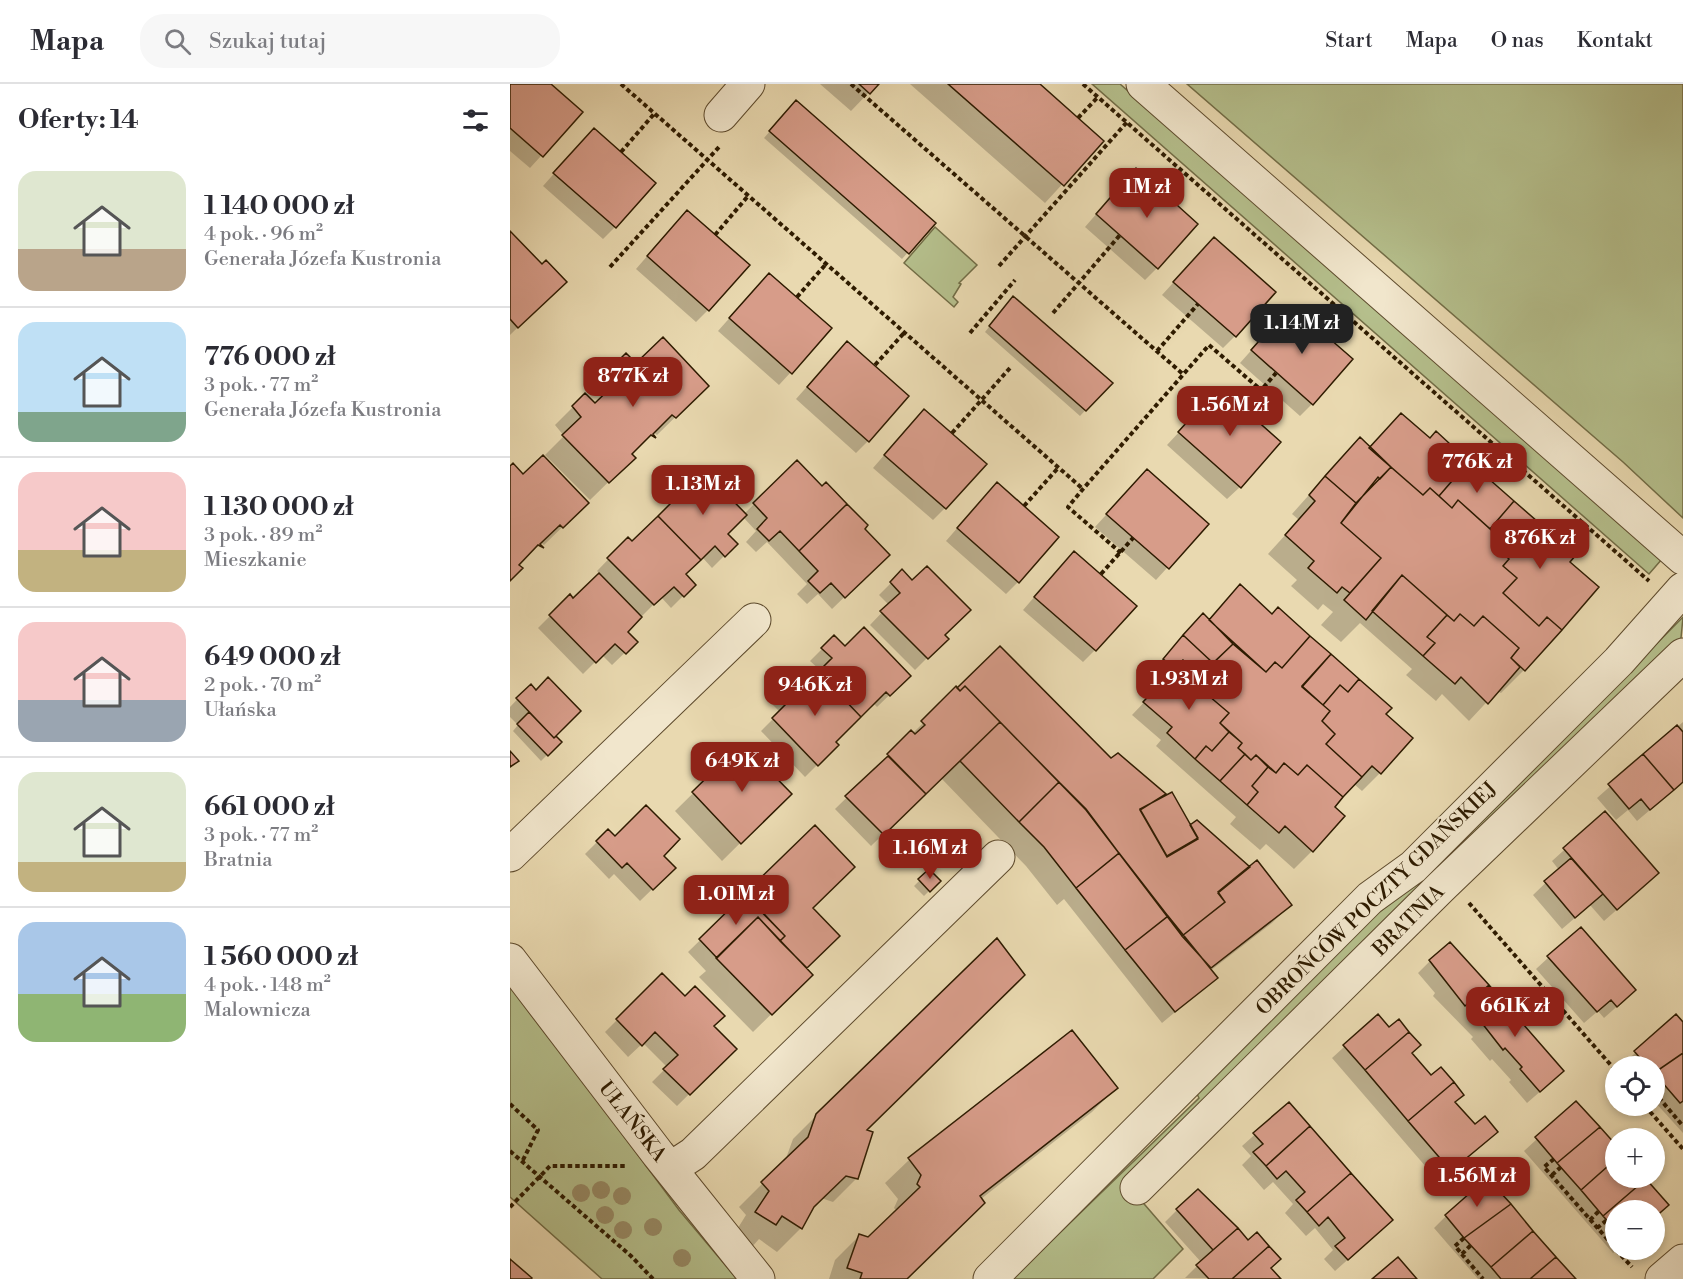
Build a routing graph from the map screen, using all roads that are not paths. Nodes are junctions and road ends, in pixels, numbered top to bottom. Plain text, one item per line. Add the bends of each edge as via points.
1 (748, 84) edge
2 (1143, 84) edge
3 (721, 130) road end
4 (1683, 558) edge
5 (1677, 595) edge
6 (754, 620) dead end
7 (1683, 655) edge
8 (510, 855) edge
9 (998, 857) dead end
10 (510, 960) edge
11 (664, 1162) junction
12 (1137, 1188) dead end
13 (1683, 1261) edge
14 (1649, 1275) edge
15 (758, 1279) edge
16 (990, 1279) edge

1 - 3 street
2 - 4 street
5 - 16 street, OBROŃCÓW POCZTY GDAŃSKIEJ via 1619,661 1413,867 1370,898
6 - 8 street
7 - 12 street, BRATNIA via 1448,880
9 - 11 street via 693,1154
10 - 11 street, UŁAŃSKA
11 - 15 street, UŁAŃSKA
13 - 14 street

